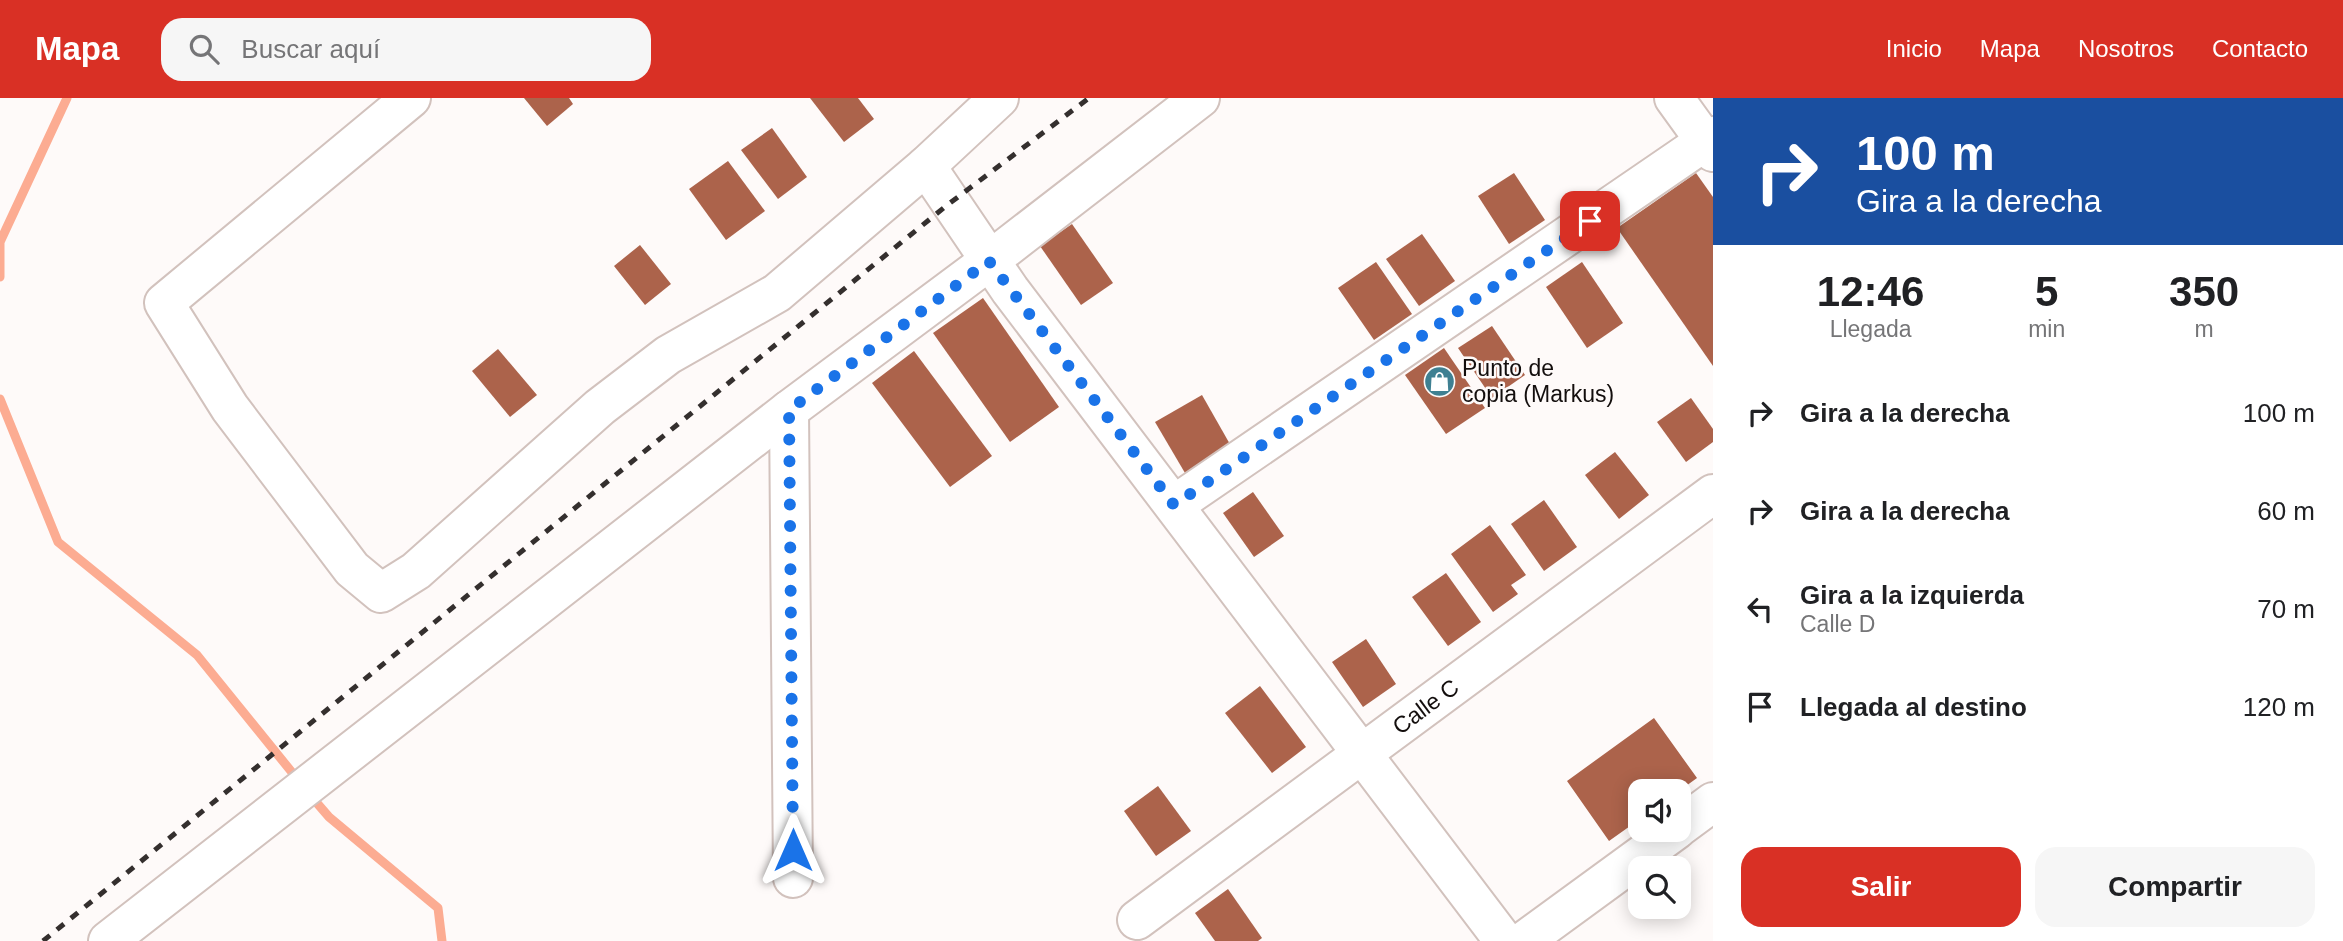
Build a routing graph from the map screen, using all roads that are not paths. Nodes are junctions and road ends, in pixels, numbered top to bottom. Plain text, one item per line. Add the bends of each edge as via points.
1 (411, 98) edge
2 (999, 98) edge
3 (1200, 98) edge
4 (1674, 98) edge
5 (1711, 143) edge
6 (926, 166) junction
7 (989, 261) junction
8 (789, 410) junction
9 (1713, 494) edge
10 (1174, 505) junction
11 (1362, 755) junction
12 (1713, 802) edge
13 (1691, 818) edge
14 (1659, 842) edge
15 (793, 878) dead end
16 (1137, 920) dead end
17 (107, 941) edge
18 (1504, 941) edge
19 (1524, 941) edge

1 - 6 street via 164,303 239,418 352,569 381,593 416,570 600,407 668,355 777,293
2 - 6 street
3 - 7 street
4 - 5 street
5 - 10 street
6 - 7 street
7 - 8 street
7 - 10 street
8 - 15 street
8 - 17 street
9 - 11 street, Calle C
10 - 11 street
11 - 16 street, Calle C
11 - 18 street
12 - 13 street
14 - 19 street

